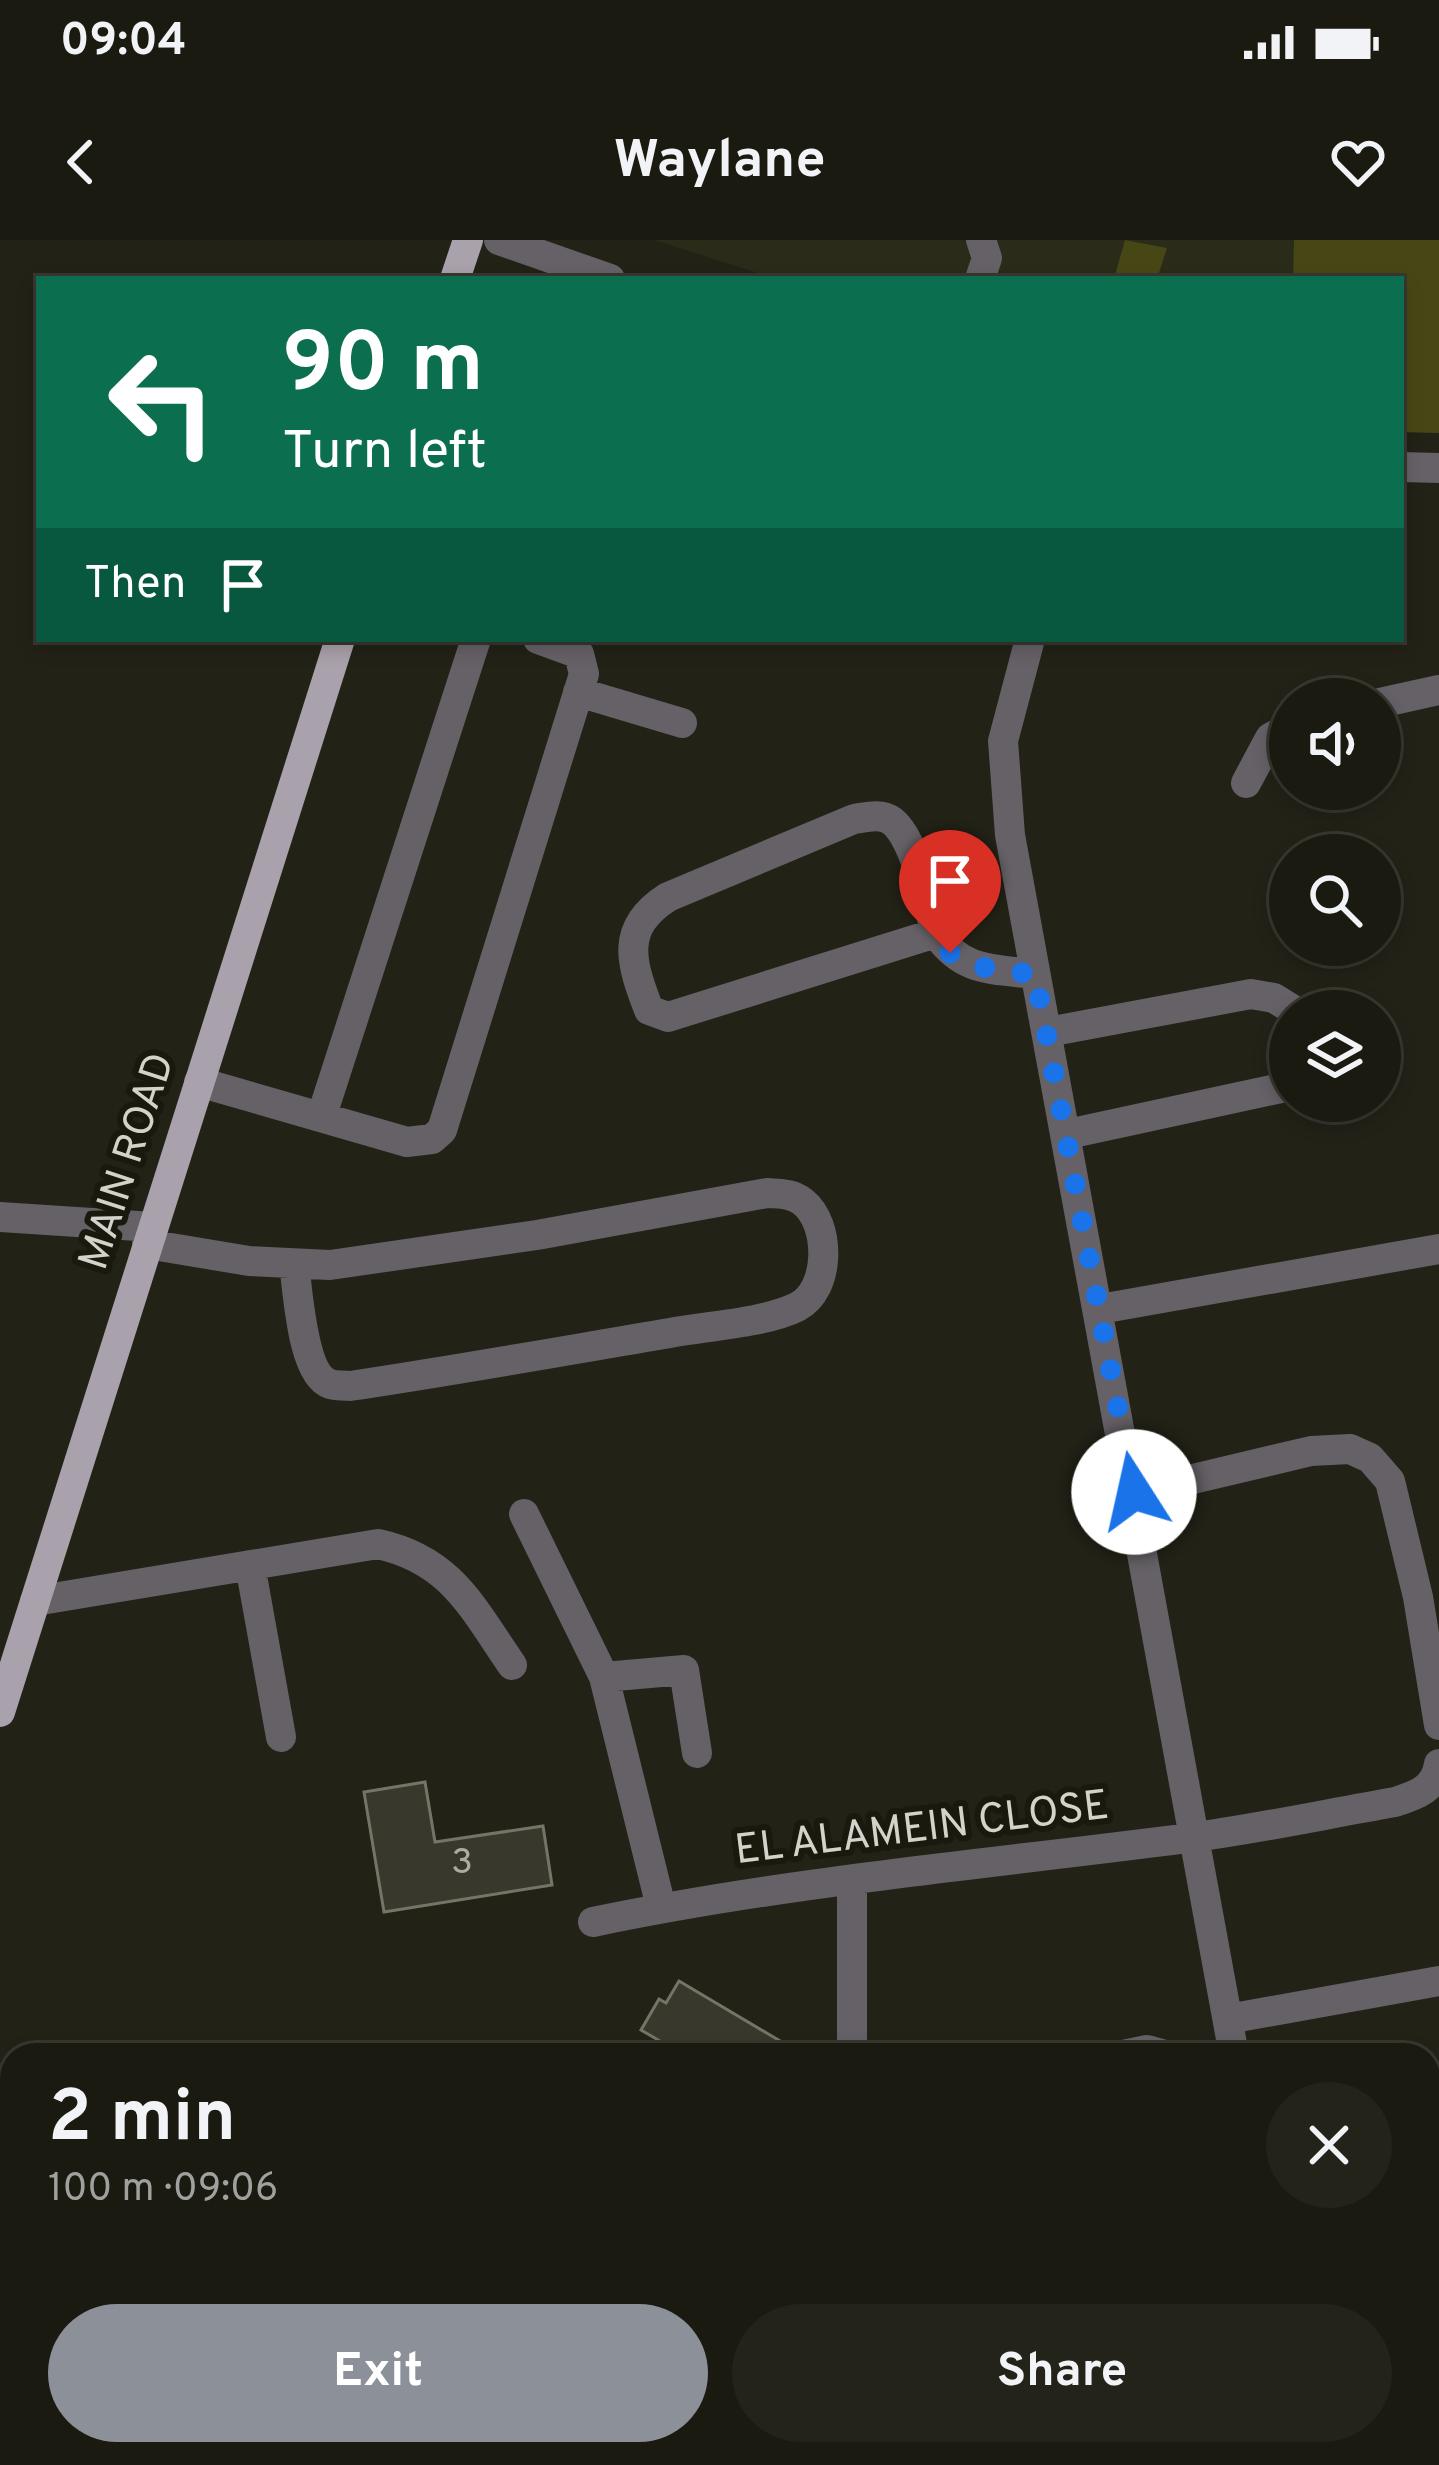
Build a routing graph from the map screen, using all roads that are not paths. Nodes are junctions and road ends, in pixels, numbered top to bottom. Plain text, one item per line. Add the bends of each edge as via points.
1 (468, 240) edge
2 (499, 240) edge
3 (981, 240) edge
4 (456, 276) edge
5 (601, 276) edge
6 (981, 276) edge
7 (1404, 467) edge
8 (1439, 468) edge
9 (339, 642) edge
10 (475, 642) edge
11 (548, 642) edge
12 (1029, 642) edge
13 (1439, 690) edge
14 (578, 692) junction
15 (1401, 698) edge
16 (682, 724) dead end
17 (1269, 739) edge
18 (1246, 783) dead end
19 (936, 933) junction
20 (1035, 974) junction
21 (1269, 997) edge
22 (1048, 1032) junction
23 (199, 1082) junction
24 (1269, 1091) edge
25 (322, 1115) junction
26 (1068, 1134) junction
27 (0, 1216) edge
28 (150, 1236) junction
29 (1439, 1249) edge
30 (294, 1264) junction
31 (1100, 1309) junction
32 (1134, 1492) junction
33 (524, 1514) dead end
34 (250, 1565) junction
35 (35, 1601) junction
36 (512, 1665) dead end
37 (604, 1677) junction
38 (0, 1712) edge
39 (1439, 1725) edge
40 (281, 1737) dead end
41 (697, 1753) dead end
42 (1439, 1764) edge
43 (1195, 1837) junction
44 (852, 1880) junction
45 (661, 1907) junction
46 (593, 1922) dead end
47 (1439, 1981) edge
48 (1228, 2019) junction
49 (852, 2043) edge
50 (1232, 2043) edge

1 - 4 main road
2 - 5 street
3 - 6 street
7 - 8 street
9 - 23 main road, MAIN ROAD
10 - 25 street
11 - 14 street via 584,659
12 - 20 street via 1003,741
13 - 15 street
14 - 16 street
14 - 25 street via 442,1130 407,1142
17 - 18 street
19 - 19 street via 901,832 877,815 668,897 637,925 632,947 649,1010 668,1017
19 - 20 street via 965,963
20 - 22 street
21 - 22 street
22 - 26 street
23 - 25 street
23 - 28 main road, MAIN ROAD
24 - 26 street
26 - 31 street
27 - 28 street
28 - 30 street via 249,1262
28 - 35 main road, MAIN ROAD
29 - 31 street
30 - 30 street via 317,1375 350,1386 797,1307 813,1295 823,1248 805,1203 767,1193 496,1241
31 - 32 street
32 - 39 street via 1311,1451 1350,1449 1370,1458 1390,1480
32 - 43 street
33 - 37 street
34 - 35 street
34 - 36 street via 378,1544 407,1551 459,1591
34 - 40 street
35 - 38 main road, MAIN ROAD
37 - 41 street via 684,1670
37 - 45 street
42 - 43 street, EL ALAMEIN CLOSE via 1422,1793 1395,1802
43 - 44 street, EL ALAMEIN CLOSE
43 - 48 street
44 - 45 street, EL ALAMEIN CLOSE
44 - 49 street
45 - 46 street, EL ALAMEIN CLOSE
47 - 48 street
48 - 50 street

